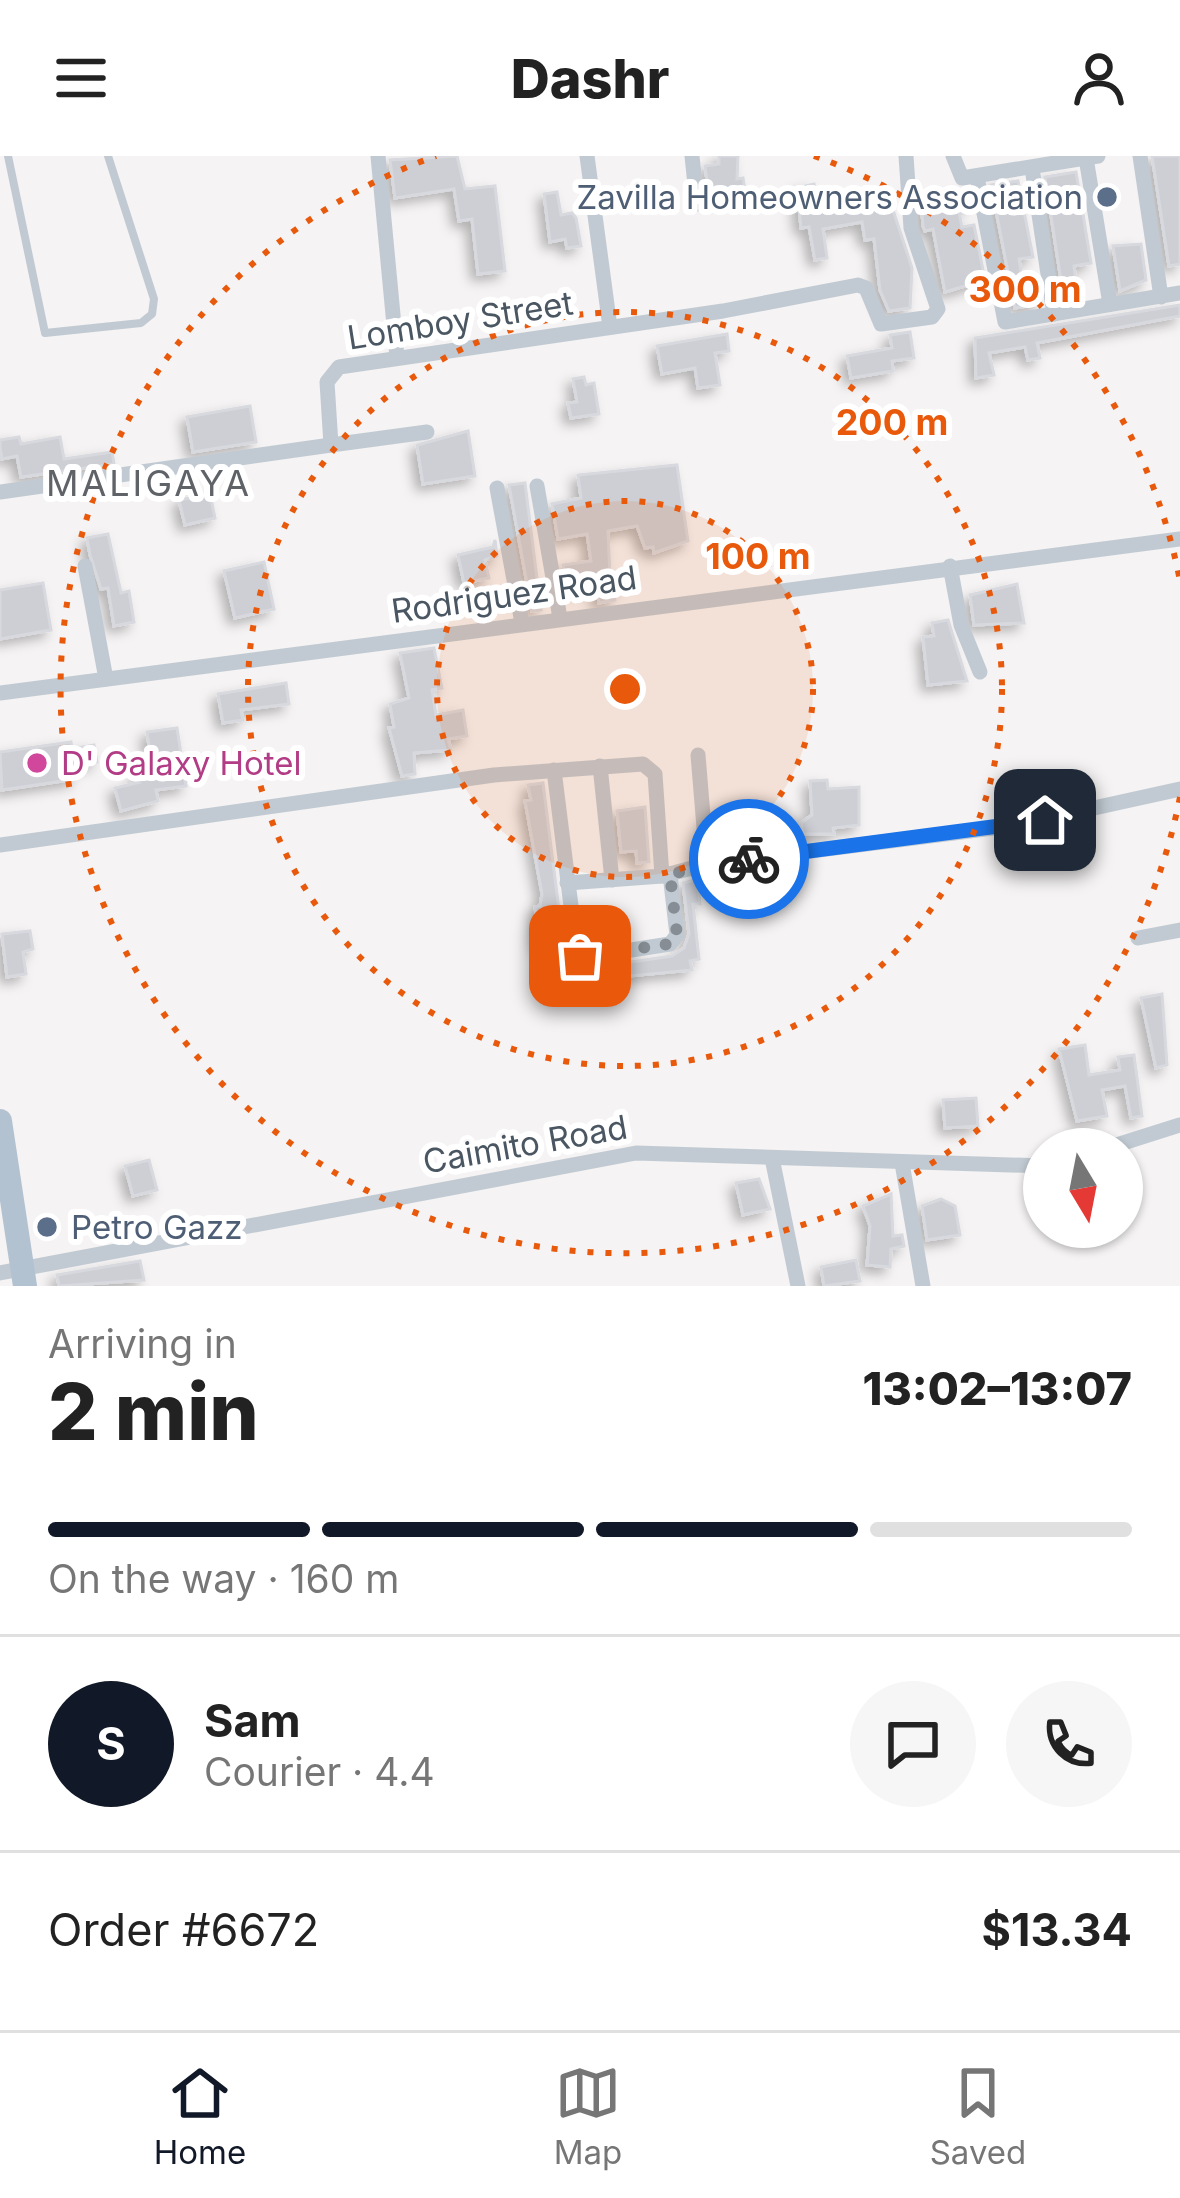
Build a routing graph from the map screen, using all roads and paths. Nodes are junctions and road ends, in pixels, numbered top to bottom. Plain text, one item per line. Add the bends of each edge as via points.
1 (8, 156) edge
2 (108, 156) edge
3 (378, 156) edge
4 (586, 156) edge
5 (692, 156) edge
6 (906, 156) edge
7 (952, 156) edge
8 (1140, 156) edge
9 (1092, 157) edge
10 (1032, 168) junction
11 (977, 177) junction
12 (697, 204) dead end
13 (1180, 293) edge
14 (1161, 297) junction
15 (1110, 304) junction
16 (1054, 314) junction
17 (610, 327) junction
18 (397, 357) junction
19 (427, 431) dead end
20 (331, 445) junction
21 (537, 486) dead end
22 (497, 488) dead end
23 (0, 492) edge
24 (1180, 538) edge
25 (85, 566) dead end
26 (950, 566) junction
27 (560, 618) junction
28 (522, 623) junction
29 (980, 672) dead end
30 (106, 679) junction
31 (0, 693) edge
32 (698, 755) dead end
33 (601, 766) junction
34 (554, 770) junction
35 (1180, 789) edge
36 (0, 845) edge
37 (707, 864) junction
38 (666, 875) junction
39 (612, 880) junction
40 (567, 883) junction
41 (1180, 930) edge
42 (1138, 938) dead end
43 (0, 1121) edge
44 (1180, 1125) edge
45 (1143, 1137) edge
46 (772, 1158) junction
47 (902, 1162) junction
48 (3, 1165) edge
49 (1023, 1165) edge
50 (6, 1200) edge
51 (16, 1276) edge
52 (798, 1286) edge
53 (923, 1286) edge

1 - 2 lane via 45,333 141,323 152,314
3 - 18 street
4 - 17 street
5 - 12 street
6 - 17 street, Lomboy Street via 911,228 937,312 881,324 858,285
7 - 11 street via 959,175
8 - 14 street
9 - 10 street
9 - 15 street
10 - 11 street
10 - 16 street
11 - 16 street via 1003,319
13 - 14 street
14 - 15 street
15 - 16 street
17 - 18 street, Lomboy Street
18 - 20 street, Lomboy Street via 330,375
19 - 20 street
20 - 23 street
21 - 27 street
22 - 28 street
24 - 26 street, Rodriguez Road
25 - 30 street
26 - 27 street, Rodriguez Road
26 - 29 street
27 - 28 street, Rodriguez Road
28 - 30 street, Rodriguez Road
30 - 31 street, Rodriguez Road
32 - 37 street
33 - 34 street
33 - 38 street via 653,768
33 - 39 street
34 - 36 street
34 - 40 street
35 - 37 street via 1017,825
37 - 38 street
38 - 39 street
38 - 40 street via 677,935 670,944 586,957 574,950
39 - 40 street
41 - 42 street
43 - 48 main road
44 - 45 street
46 - 47 street, Caimito Road
46 - 51 street, Caimito Road via 622,1155
46 - 52 street
47 - 49 street, Caimito Road
47 - 53 street
48 - 50 main road
50 - 51 main road

